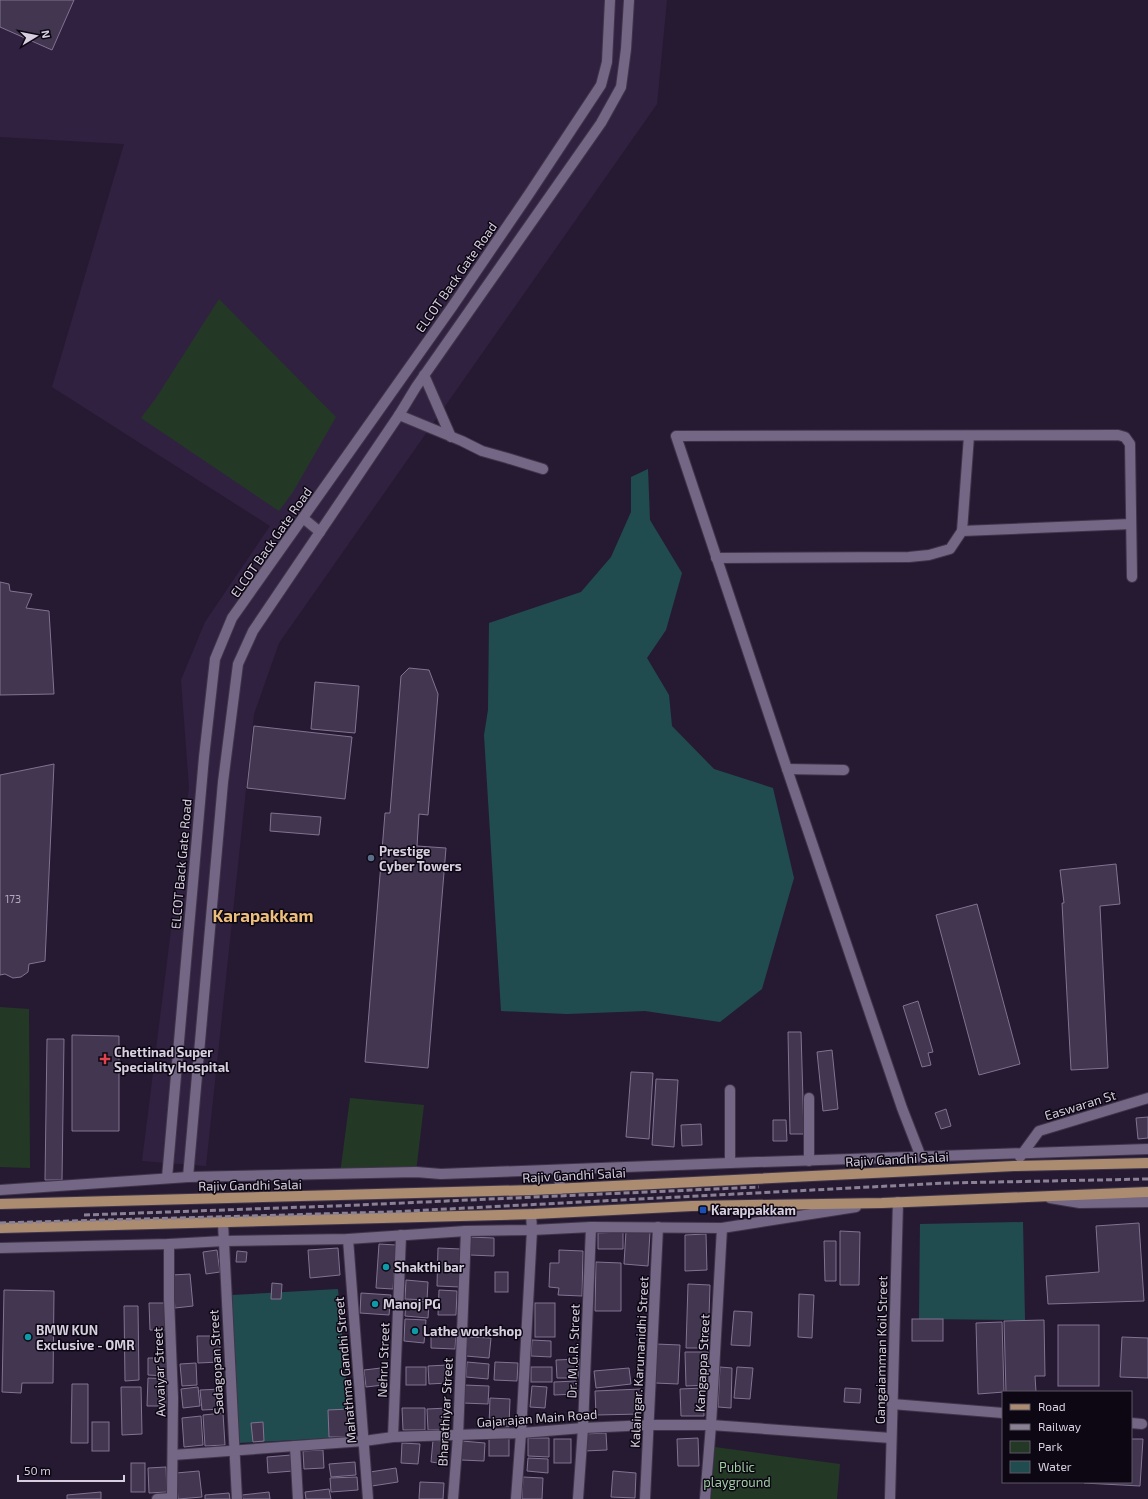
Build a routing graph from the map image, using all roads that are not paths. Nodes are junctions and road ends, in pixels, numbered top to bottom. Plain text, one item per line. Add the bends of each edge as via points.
1 (610, 0) edge
2 (629, 0) edge
3 (610, 18) junction
4 (628, 18) junction
5 (424, 375) junction
6 (399, 415) junction
7 (969, 436) junction
8 (451, 437) junction
9 (543, 469) dead end
10 (303, 518) junction
11 (1131, 524) junction
12 (962, 531) junction
13 (320, 532) junction
14 (716, 558) junction
15 (1132, 577) dead end
16 (787, 769) junction
17 (844, 770) dead end
18 (730, 1090) dead end
19 (809, 1098) dead end
20 (1148, 1098) edge
21 (1148, 1149) edge
22 (1023, 1153) junction
23 (920, 1157) junction
24 (809, 1161) junction
25 (730, 1163) junction
26 (1148, 1163) edge
27 (1014, 1166) junction
28 (559, 1170) junction
29 (188, 1177) junction
30 (167, 1178) junction
31 (560, 1189) junction
32 (0, 1190) edge
33 (1148, 1192) edge
34 (1034, 1196) junction
35 (898, 1202) junction
36 (1148, 1202) edge
37 (882, 1203) junction
38 (0, 1204) edge
39 (531, 1214) junction
40 (223, 1223) junction
41 (590, 1227) junction
42 (658, 1227) junction
43 (0, 1228) edge
44 (722, 1228) junction
45 (532, 1230) junction
46 (466, 1231) junction
47 (401, 1235) junction
48 (348, 1239) junction
49 (224, 1241) junction
50 (169, 1244) junction
51 (0, 1248) edge
52 (892, 1404) junction
53 (1002, 1413) edge
54 (1132, 1423) edge
55 (1142, 1424) dead end
56 (649, 1425) junction
57 (711, 1425) junction
58 (583, 1428) junction
59 (521, 1433) junction
60 (458, 1436) junction
61 (393, 1437) junction
62 (892, 1438) junction
63 (364, 1441) junction
64 (294, 1446) junction
65 (234, 1451) junction
66 (173, 1455) junction
67 (156, 1499) edge
68 (172, 1499) edge
69 (237, 1499) edge
70 (298, 1499) edge
71 (368, 1499) edge
72 (453, 1499) edge
73 (516, 1499) edge
74 (578, 1499) edge
75 (645, 1499) edge
76 (705, 1499) edge
77 (890, 1499) edge

1 - 3 street, ELCOT Back Gate Road
2 - 4 street
3 - 4 street
3 - 10 street, ELCOT Back Gate Road via 607,62 601,85 534,188
4 - 5 street via 621,87 601,123
5 - 6 street
5 - 8 street
6 - 8 street
6 - 13 street
7 - 11 street via 1125,437 1130,444
7 - 12 street
7 - 14 street via 676,436
8 - 9 street via 482,451
10 - 13 street
10 - 30 street, ELCOT Back Gate Road via 232,618 215,658
11 - 12 street
11 - 15 street
12 - 14 street via 950,549 929,555
13 - 29 street via 253,631 238,664 223,782
14 - 16 street
16 - 17 street
16 - 23 street
18 - 25 street
19 - 24 street
20 - 22 street, Easwaran St via 1039,1131
21 - 22 street
22 - 23 street
22 - 27 street, Easwaran St
23 - 24 street
24 - 25 street
25 - 28 street
26 - 27 main road, Rajiv Gandhi Salai
27 - 31 main road, Rajiv Gandhi Salai
28 - 29 street
28 - 31 street
29 - 30 street
30 - 32 street
31 - 38 main road, Rajiv Gandhi Salai
33 - 34 main road
34 - 35 main road
34 - 36 street via 1080,1203
35 - 37 main road
35 - 52 street, Gangaiamman Koil Street
37 - 39 main road via 692,1206
37 - 44 street
39 - 40 main road
39 - 45 street
40 - 43 main road
40 - 49 street, Sadagopan Street
41 - 42 street
41 - 45 street
41 - 58 street, Dr. M.G.R. Street
42 - 44 street
42 - 56 street, Kalaingar. Karunanidhi Street
44 - 57 street, Kangappa Street
45 - 46 street
45 - 59 street
46 - 47 street
46 - 60 street, Bharathiyar Street
47 - 48 street
47 - 61 street, Nehru Street
48 - 49 street
48 - 63 street, Mahathma Gandhi Street
49 - 50 street
49 - 65 street, Sadagopan Street
50 - 51 street
50 - 66 street, Avvaiyar Street
52 - 53 street
52 - 62 street, Gangaiamman Koil Street
54 - 55 street
56 - 57 street, Gajarajan Main Road
56 - 58 street, Gajarajan Main Road
56 - 75 street, Kalaingar. Karunanidhi Street
57 - 62 street, Gajarajan Main Road
57 - 76 street, Kangappa Street
58 - 59 street, Gajarajan Main Road
58 - 74 street, Dr. M.G.R. Street
59 - 60 street, Gajarajan Main Road
59 - 73 street
60 - 61 street, Gajarajan Main Road
60 - 72 street, Bharathiyar Street
61 - 63 street, Gajarajan Main Road
62 - 77 street, Gangaiamman Koil Street
63 - 64 street, Gajarajan Main Road
63 - 71 street, Mahathma Gandhi Street
64 - 65 street, Gajarajan Main Road
64 - 70 street
65 - 66 street, Gajarajan Main Road
65 - 69 street, Sadagopan Street
66 - 68 street, Avvaiyar Street
67 - 68 street

